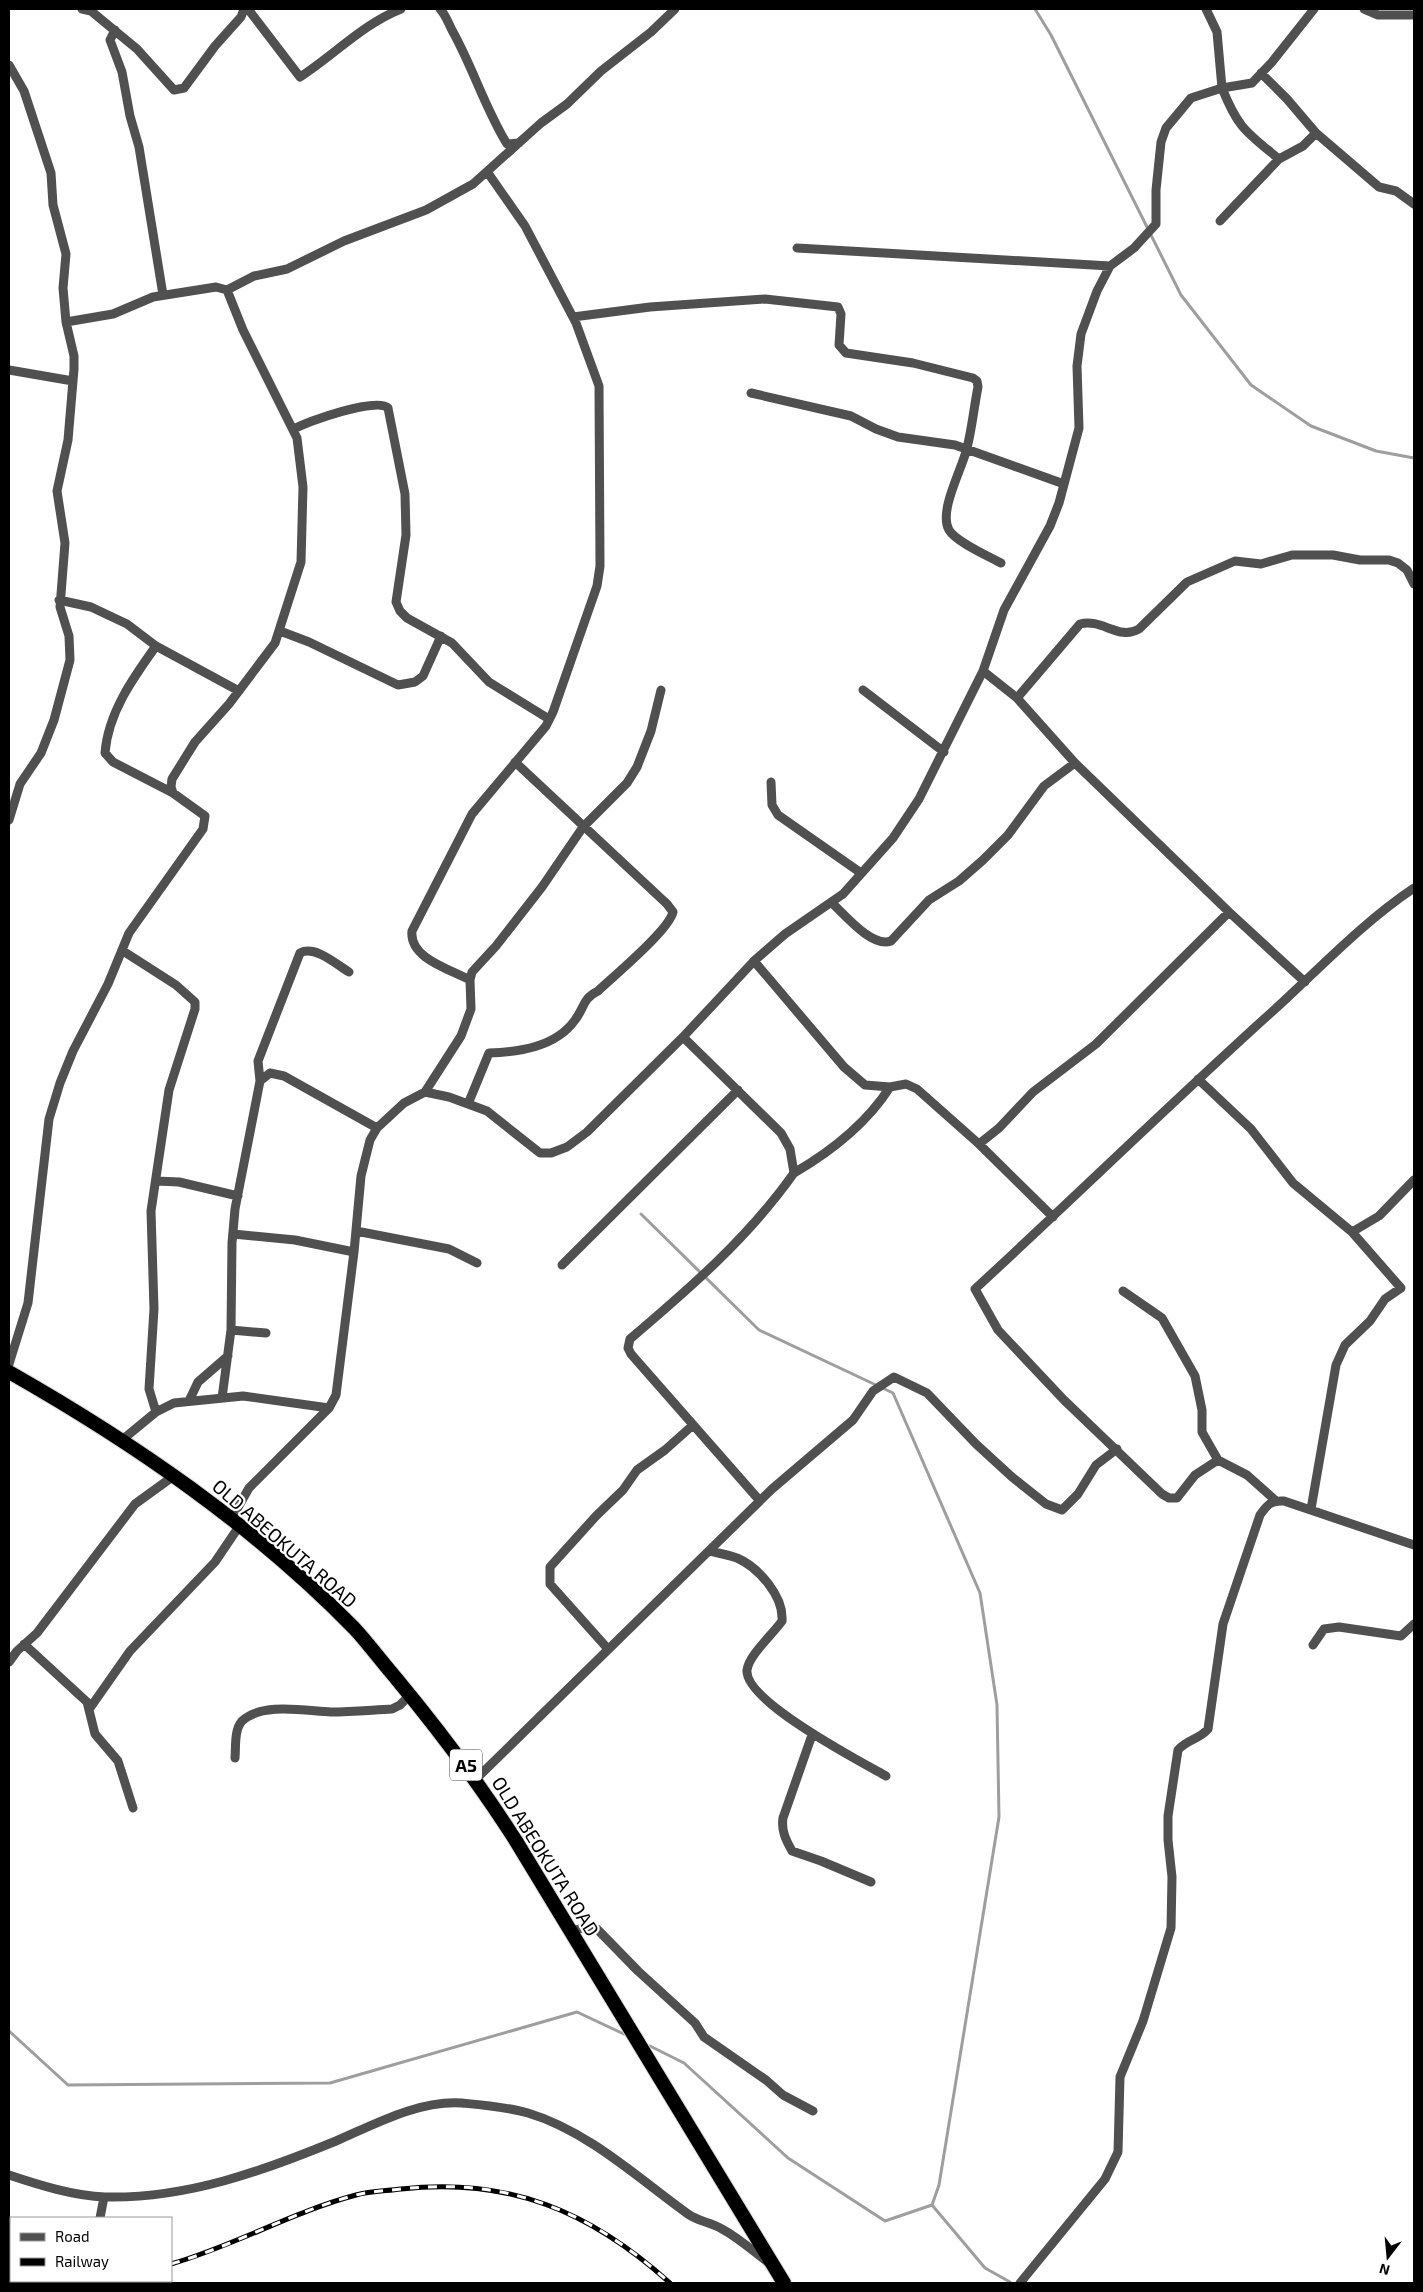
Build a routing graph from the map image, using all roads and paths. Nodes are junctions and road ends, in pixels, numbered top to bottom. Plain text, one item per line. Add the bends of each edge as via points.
1 (82, 9) edge
2 (244, 9) edge
3 (248, 9) edge
4 (401, 9) edge
5 (441, 9) edge
6 (675, 9) edge
7 (1206, 9) edge
8 (1314, 9) edge
9 (1364, 9) edge
10 (1414, 15) edge
11 (115, 30) junction
12 (9, 65) edge
13 (1261, 73) junction
14 (1222, 88) junction
15 (1316, 133) junction
16 (519, 143) junction
17 (1279, 159) junction
18 (488, 173) junction
19 (1414, 204) edge
20 (1220, 221) dead end
21 (797, 248) dead end
22 (1110, 266) junction
23 (227, 290) junction
24 (163, 295) junction
25 (573, 317) junction
26 (66, 322) junction
27 (9, 370) edge
28 (73, 381) junction
29 (751, 393) dead end
30 (294, 429) junction
31 (967, 450) junction
32 (1064, 484) junction
33 (1001, 563) dead end
34 (1414, 584) edge
35 (59, 600) junction
36 (280, 631) junction
37 (440, 636) junction
38 (156, 646) junction
39 (983, 671) junction
40 (239, 690) junction
41 (661, 690) dead end
42 (863, 690) dead end
43 (1017, 698) junction
44 (549, 719) junction
45 (944, 752) junction
46 (515, 762) junction
47 (1075, 763) junction
48 (771, 782) dead end
49 (173, 793) junction
50 (9, 820) edge
51 (582, 827) junction
52 (861, 873) junction
53 (1414, 888) edge
54 (831, 902) junction
55 (1229, 912) junction
56 (123, 951) junction
57 (754, 961) junction
58 (349, 972) dead end
59 (470, 980) junction
60 (1305, 982) junction
61 (683, 1037) junction
62 (1198, 1079) junction
63 (260, 1081) junction
64 (890, 1087) junction
65 (738, 1090) junction
66 (425, 1092) junction
67 (468, 1104) junction
68 (377, 1128) junction
69 (979, 1144) junction
70 (794, 1173) junction
71 (1414, 1180) edge
72 (156, 1181) junction
73 (238, 1196) junction
74 (1053, 1217) junction
75 (356, 1231) junction
76 (1352, 1232) junction
77 (233, 1234) junction
78 (354, 1252) junction
79 (478, 1263) dead end
80 (562, 1264) dead end
81 (1123, 1291) dead end
82 (231, 1330) junction
83 (266, 1333) dead end
84 (228, 1356) junction
85 (9, 1364) edge
86 (9, 1372) edge
87 (208, 1372) junction
88 (224, 1381) junction
89 (222, 1398) junction
90 (189, 1401) junction
91 (328, 1408) junction
92 (156, 1412) junction
93 (693, 1425) junction
94 (122, 1440) junction
95 (1117, 1449) junction
96 (1218, 1460) junction
97 (175, 1475) junction
98 (1275, 1500) junction
99 (760, 1501) junction
100 (1311, 1509) junction
101 (236, 1522) junction
102 (1414, 1545) edge
103 (710, 1551) junction
104 (1414, 1624) edge
105 (24, 1644) junction
106 (1313, 1644) dead end
107 (608, 1649) junction
108 (9, 1662) edge
109 (410, 1695) junction
110 (90, 1708) junction
111 (812, 1735) junction
112 (235, 1758) dead end
113 (886, 1776) dead end
114 (476, 1779) junction
115 (133, 1808) dead end
116 (871, 1882) dead end
117 (570, 1931) junction
118 (814, 2111) dead end
119 (9, 2175) edge
120 (104, 2197) junction
121 (100, 2217) edge
122 (775, 2268) junction
123 (784, 2283) edge
124 (1020, 2283) edge

1 - 11 street via 91,11
2 - 11 street via 184,88 174,90
3 - 4 street via 300,78 383,16
5 - 16 street via 468,57 489,114 507,144
6 - 16 street
7 - 14 street via 1217,32
8 - 13 street
9 - 10 street via 1378,15
11 - 24 street via 110,40 122,72 139,147
12 - 26 street via 24,91 51,173 52,205 66,254 63,298
13 - 14 street via 1252,83
13 - 15 street
14 - 17 street via 1243,130
14 - 22 street via 1191,98 1166,128 1161,142 1156,224 1134,248
15 - 17 street via 1303,146
15 - 19 street via 1379,187 1396,191
16 - 18 street
17 - 20 street
18 - 23 street via 426,210 344,241 287,269 254,276
18 - 25 street via 526,226
21 - 22 street
22 - 32 street via 1081,334 1077,366 1079,428
23 - 24 street via 216,287
23 - 30 street via 242,330
24 - 26 street via 113,314
25 - 31 street via 650,307 765,299 838,307 841,314 839,345 846,353 913,363 977,381
25 - 44 street via 598,386 600,566 597,586
26 - 28 street via 74,356
27 - 28 street
28 - 35 street via 68,440 57,491 65,543
29 - 31 street via 851,416 898,437 955,445
30 - 36 street via 303,487 303,539 301,562
30 - 37 street via 305,422 364,406 379,404 388,408 405,494 406,535 396,602 407,618
31 - 32 street
31 - 33 street via 953,482 947,524 949,531
32 - 39 street via 1050,526 1004,610
34 - 43 street via 1407,570 1389,560 1292,555 1270,562 1228,563 1187,582 1131,634 1097,623 1080,624
35 - 38 street via 106,614 127,624
35 - 50 street via 70,648 68,673 54,720 41,752 20,784
36 - 37 street via 398,685 415,682 423,676
36 - 40 street via 275,643
37 - 44 street via 452,643 488,682
38 - 40 street
38 - 49 street via 130,684 113,718 105,753 112,762
39 - 43 street
39 - 45 street
40 - 49 street via 195,742 172,778
41 - 51 street via 651,732 637,766 622,789
42 - 45 street
43 - 47 street
44 - 46 street
45 - 52 street via 893,838
46 - 51 street
46 - 59 street via 472,814 412,931 411,939 417,951
47 - 54 street via 1044,786 1008,835 983,860 930,900 891,941 875,940
47 - 55 street
48 - 52 street via 772,805 778,815
49 - 56 street via 205,816 203,829 129,933
51 - 59 street via 542,887 472,972
51 - 67 street via 667,904 672,918 605,984 587,996 575,1021 558,1037 518,1051 489,1053
52 - 54 street via 843,894
53 - 60 street via 1368,924
54 - 57 street via 785,934
55 - 60 street
55 - 69 street via 1096,1044 1033,1092
56 - 72 street via 176,985 195,1002 169,1090
56 - 85 street via 73,1051 52,1106 29,1293
57 - 61 street
57 - 64 street via 844,1066 866,1085
58 - 63 street via 315,952 307,950 300,953 258,1061
59 - 66 street via 471,1009 461,1036
60 - 62 street
61 - 65 street
61 - 67 street via 587,1132 552,1153 532,1149 487,1111
62 - 74 street
62 - 76 street via 1251,1129 1293,1183
63 - 68 street via 270,1073 284,1076
63 - 73 street
64 - 69 street via 906,1084 917,1089
64 - 70 street via 877,1107 858,1125 806,1168
65 - 70 street via 781,1133 790,1149
65 - 80 street
66 - 67 street
66 - 68 street via 404,1103
68 - 75 street via 370,1140 361,1176
69 - 74 street
70 - 93 street via 770,1205 709,1272 630,1339 628,1348 631,1354
71 - 76 street via 1379,1216
72 - 73 street via 179,1182
72 - 92 street via 150,1211 154,1309 149,1389
73 - 77 street
74 - 95 street via 975,1289 998,1330 1064,1400
75 - 78 street
75 - 79 street via 449,1249
76 - 100 street via 1401,1288 1385,1300 1370,1322 1345,1345 1336,1365
77 - 78 street via 295,1240
77 - 82 street
78 - 91 street via 339,1380 336,1396
81 - 96 street via 1162,1318 1195,1376 1202,1410 1202,1432
82 - 83 street
82 - 84 street
84 - 87 street
84 - 88 street
86 - 94 highway, OLD ABEOKUTA ROAD / A5
87 - 88 street
87 - 90 street via 198,1382
88 - 89 street
89 - 90 street
89 - 91 street via 243,1396
90 - 92 street via 174,1403
91 - 101 street via 250,1488
92 - 94 street
93 - 99 street
93 - 107 street via 637,1470 623,1490 550,1567 550,1584
94 - 97 highway, OLD ABEOKUTA ROAD / A5
95 - 96 street via 1162,1494 1173,1499 1195,1475
95 - 99 street via 1096,1465 1078,1494 1062,1510 1046,1504 1012,1477 927,1393 894,1378 873,1390 853,1420
96 - 98 street via 1247,1475
97 - 101 highway, OLD ABEOKUTA ROAD / A5
97 - 105 street via 135,1504 57,1608
98 - 100 street
98 - 124 street via 1260,1515 1223,1624 1208,1729 1178,1750 1168,1816 1171,1928 1143,2021 1120,2078 1118,2152 1105,2179
99 - 103 street
100 - 102 street
101 - 109 highway, OLD ABEOKUTA ROAD / A5 via 355,1629
101 - 110 street via 214,1562 130,1651
103 - 107 street
103 - 111 street via 738,1558 757,1571 773,1591 781,1607 782,1621 752,1658 747,1675 764,1697
104 - 106 street via 1401,1636 1339,1627 1324,1629
105 - 108 street
105 - 110 street
107 - 114 street
109 - 112 street via 392,1709 330,1712 306,1709 257,1713 241,1722 237,1729
109 - 114 highway, OLD ABEOKUTA ROAD / A5
110 - 115 street via 95,1734 118,1760
111 - 113 street
111 - 116 street via 783,1818 785,1838 792,1852
114 - 117 highway, OLD ABEOKUTA ROAD / A5
117 - 118 street via 587,1927 597,1929 695,2023 704,2037 783,2095
117 - 122 highway, OLD ABEOKUTA ROAD / A5
119 - 120 street via 36,2184
120 - 121 street
120 - 122 street via 162,2195 242,2176 278,2165 399,2114 460,2103 527,2113 574,2134 634,2173 690,2216 721,2228
122 - 123 highway, OLD ABEOKUTA ROAD / A5

